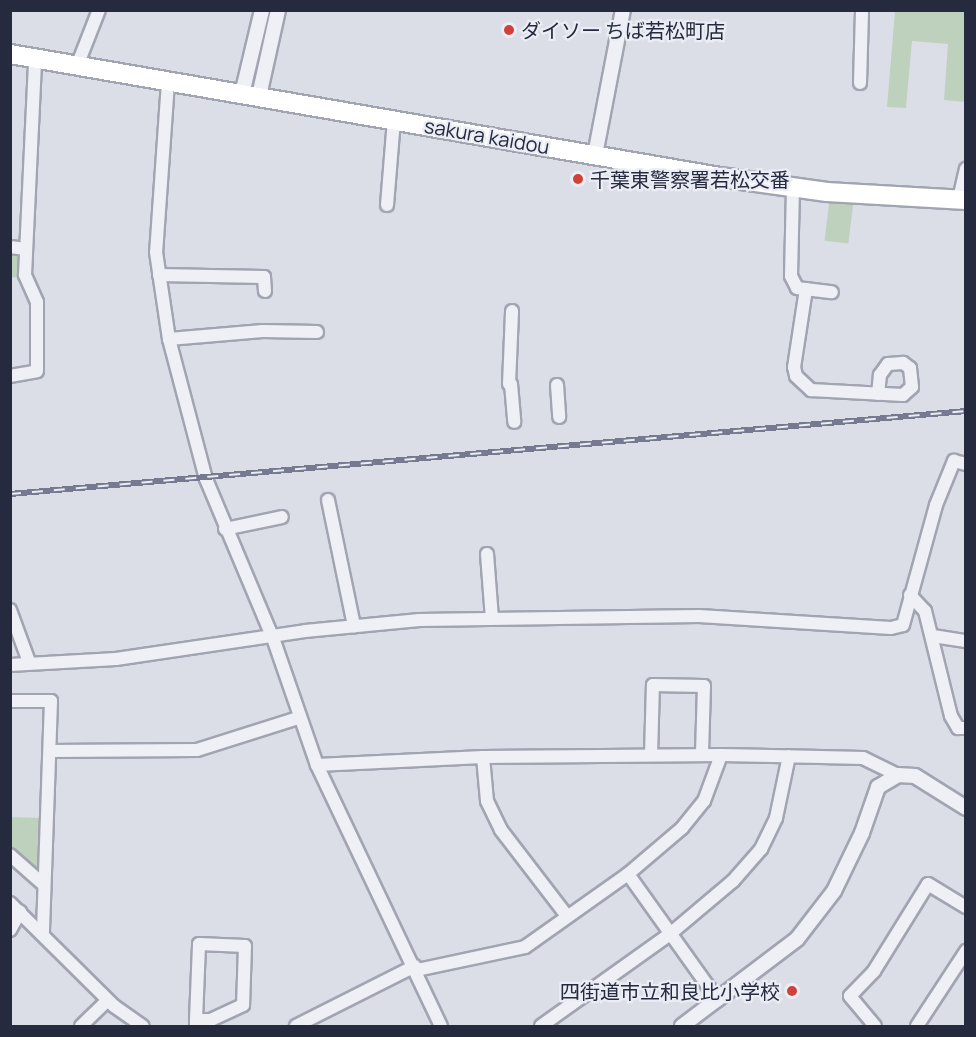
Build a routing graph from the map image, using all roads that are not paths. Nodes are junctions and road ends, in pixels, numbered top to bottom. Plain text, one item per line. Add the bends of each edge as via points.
1 (99, 10) edge
2 (262, 10) edge
3 (278, 10) edge
4 (623, 10) edge
5 (862, 10) edge
6 (10, 54) edge
7 (35, 59) junction
8 (77, 66) junction
9 (168, 82) junction
10 (860, 82) dead end
11 (250, 95) junction
12 (394, 120) junction
13 (595, 155) junction
14 (966, 169) edge
15 (793, 188) junction
16 (962, 199) edge
17 (387, 205) dead end
18 (10, 247) edge
19 (26, 249) junction
20 (159, 275) junction
21 (806, 289) junction
22 (265, 291) dead end
23 (832, 292) dead end
24 (513, 311) dead end
25 (317, 332) dead end
26 (169, 339) junction
27 (10, 375) edge
28 (557, 385) dead end
29 (878, 394) dead end
30 (559, 417) dead end
31 (514, 422) dead end
32 (966, 464) edge
33 (328, 500) dead end
34 (282, 517) dead end
35 (225, 529) junction
36 (487, 554) dead end
37 (910, 595) junction
38 (10, 610) edge
39 (492, 619) junction
40 (354, 626) junction
41 (933, 636) junction
42 (273, 638) junction
43 (966, 641) edge
44 (29, 662) junction
45 (10, 665) edge
46 (10, 701) edge
47 (298, 718) junction
48 (966, 728) edge
49 (50, 751) junction
50 (651, 755) junction
51 (702, 755) junction
52 (721, 755) junction
53 (789, 756) junction
54 (483, 757) junction
55 (317, 765) junction
56 (898, 775) junction
57 (966, 808) edge
58 (10, 855) edge
59 (628, 874) junction
60 (44, 885) junction
61 (966, 907) edge
62 (15, 908) edge
63 (567, 916) junction
64 (10, 930) edge
65 (43, 934) junction
66 (670, 934) junction
67 (966, 951) edge
68 (416, 968) junction
69 (108, 1000) junction
70 (718, 1000) junction
71 (196, 1023) edge
72 (81, 1026) edge
73 (143, 1026) edge
74 (296, 1026) edge
75 (441, 1026) edge
76 (541, 1026) edge
77 (682, 1026) edge
78 (875, 1026) edge
79 (917, 1026) edge

1 - 8 street
2 - 11 street
3 - 11 street
4 - 13 street
5 - 10 street
6 - 7 main road, sakura kaidou
7 - 8 main road, sakura kaidou
7 - 19 street
8 - 9 main road, sakura kaidou
9 - 11 main road, sakura kaidou
9 - 20 street via 156,252
11 - 12 main road, sakura kaidou
12 - 13 main road, sakura kaidou
12 - 17 street
13 - 15 main road, sakura kaidou
14 - 16 street
15 - 16 main road, sakura kaidou
15 - 21 street via 791,276 797,288
18 - 19 street
19 - 27 street via 25,275 38,302 37,371
20 - 22 street via 264,277
20 - 26 street
21 - 23 street
21 - 29 street via 794,367 796,376 811,390
24 - 31 street via 510,384
25 - 26 street via 262,330
26 - 35 street via 206,479
28 - 30 street
32 - 37 street via 954,461 936,505
33 - 40 street
34 - 35 street
35 - 42 street
36 - 39 street
37 - 39 street via 903,625 891,628 699,616
37 - 41 street via 925,611
38 - 44 street
39 - 40 street
40 - 42 street
41 - 43 street
41 - 48 street via 951,716 958,728
42 - 44 street via 116,659
42 - 47 street
44 - 45 street
46 - 49 street via 51,701
47 - 49 street via 197,750
47 - 55 street
49 - 60 street
50 - 51 street
50 - 51 street via 653,685 704,686
50 - 54 street
51 - 52 street
52 - 53 street
52 - 59 street via 704,801 690,819
53 - 56 street via 863,759
53 - 66 street via 776,818 761,849 733,881
54 - 55 street
54 - 63 street via 487,801 501,830
55 - 68 street
56 - 57 street via 915,776
56 - 70 street via 878,787 862,833 834,891 797,939
58 - 60 street
59 - 63 street
59 - 66 street
60 - 65 street
61 - 78 street via 928,884 874,971 850,996
62 - 64 street
62 - 65 street
63 - 68 street via 525,947
65 - 69 street
66 - 70 street
66 - 76 street
67 - 79 street
68 - 74 street
68 - 75 street
69 - 72 street
69 - 73 street
70 - 77 street
71 - 71 street via 199,944 245,946 243,1005

